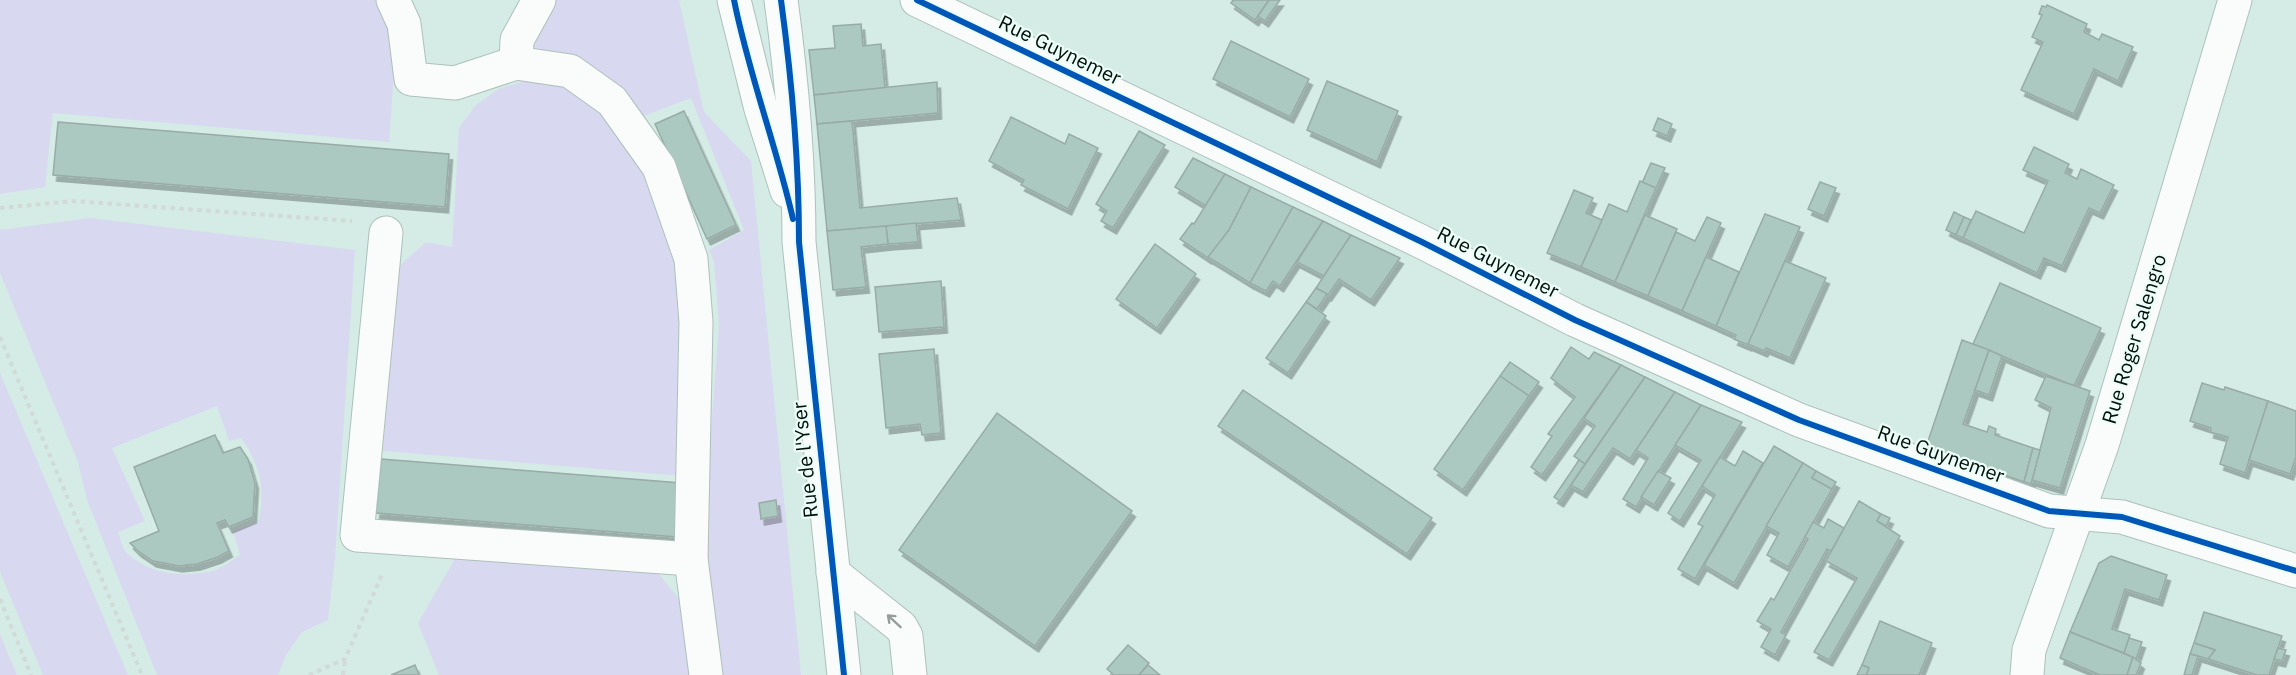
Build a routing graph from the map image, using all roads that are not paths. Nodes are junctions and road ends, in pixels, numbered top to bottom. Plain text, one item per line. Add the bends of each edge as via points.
1 (393, 0) edge
2 (539, 0) edge
3 (735, 0) edge
4 (781, 0) edge
5 (916, 0) edge
6 (2235, 0) edge
7 (516, 63) junction
8 (386, 233) road end
9 (799, 242) junction
10 (2079, 512) junction
11 (691, 559) junction
12 (2296, 571) edge
13 (833, 573) junction
14 (706, 675) edge
15 (844, 675) edge
16 (910, 675) edge
17 (2027, 675) edge

1 - 7 street via 404,24 411,80 455,83
2 - 7 street via 517,40
3 - 9 street, Rue de l'Yser via 751,73
4 - 9 street, Rue de l'Yser via 796,132
5 - 10 street, Rue Guynemer via 1422,242 1575,320 1778,411 2049,511
6 - 10 street, Rue Roger Salengro
7 - 11 street via 570,71 612,101 659,167 691,259 696,322
8 - 11 street via 357,535
9 - 13 street, Rue de l'Yser
10 - 12 street, Rue Guynemer via 2122,517
10 - 17 street, Rue Roger Salengro via 2029,650
11 - 14 street
13 - 15 street, Rue de l'Yser
16 -> 13 street via 906,636 901,627

